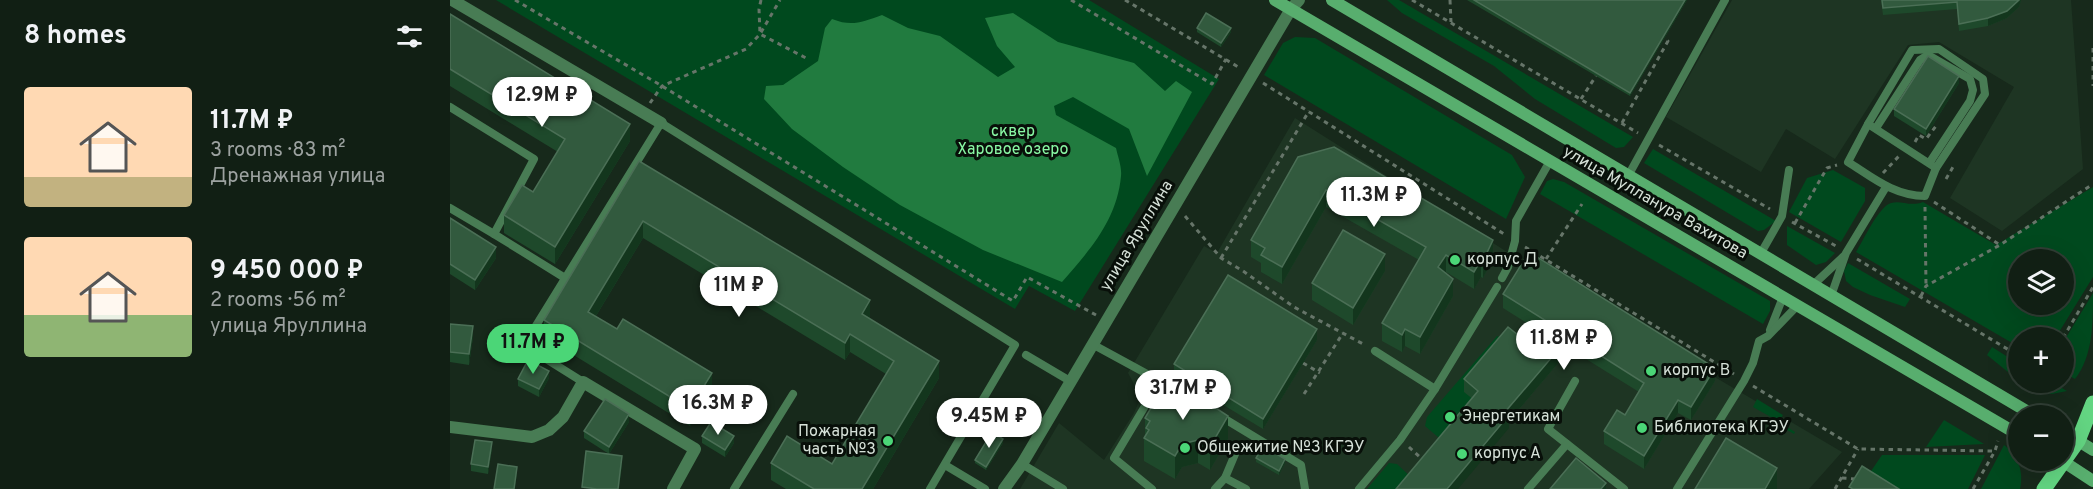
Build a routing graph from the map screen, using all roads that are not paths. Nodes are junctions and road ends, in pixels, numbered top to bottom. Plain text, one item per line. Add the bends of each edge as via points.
1 (452, 0) edge
2 (1275, 0) edge
3 (1332, 0) edge
4 (1725, 0) edge
5 (1295, 5) edge
6 (450, 107) edge
7 (661, 123) junction
8 (1872, 126) junction
9 (1550, 161) junction
10 (1933, 165) junction
11 (1790, 170) dead end
12 (1628, 176) junction
13 (1886, 187) junction
14 (450, 208) edge
15 (494, 234) junction
16 (1761, 253) junction
17 (1846, 253) junction
18 (565, 278) junction
19 (1502, 278) dead end
20 (1813, 285) junction
21 (1497, 287) dead end
22 (1831, 296) junction
23 (1783, 297) junction
24 (1798, 305) junction
25 (1768, 336) junction
26 (1092, 344) junction
27 (1375, 351) road end
28 (1026, 354) dead end
29 (1070, 381) junction
30 (1160, 381) junction
31 (1575, 381) dead end
32 (583, 382) junction
33 (1435, 390) junction
34 (793, 394) dead end
35 (1194, 401) edge
36 (2093, 403) edge
37 (2016, 405) edge
38 (1214, 413) edge
39 (450, 427) edge
40 (2008, 429) edge
41 (2074, 438) edge
42 (2078, 441) junction
43 (1567, 444) junction
44 (2074, 446) edge
45 (1238, 447) dead end
46 (2093, 450) edge
47 (1022, 464) junction
48 (945, 465) junction
49 (2074, 468) edge
50 (2056, 471) edge
51 (1225, 478) junction
52 (2093, 481) edge
53 (673, 489) edge
54 (734, 489) edge
55 (930, 489) edge
56 (985, 489) edge
57 (1004, 489) edge
58 (1063, 489) edge
59 (1152, 489) edge
60 (1215, 489) edge
61 (1246, 489) edge
62 (1305, 489) edge
63 (1359, 489) edge
64 (1528, 489) edge
65 (1624, 489) edge
66 (1677, 489) edge
67 (2044, 489) edge

1 - 7 street
2 - 5 main road, улица Мулланура Вахитова
3 - 12 main road, улица Мулланура Вахитова
4 - 12 lane
5 - 9 main road, улица Мулланура Вахитова
5 - 26 street, улица Яруллина
6 - 15 lane via 534,159
7 - 18 lane
7 - 48 lane via 1016,345
8 - 10 lane
8 - 10 lane via 1920,60 1928,56 1970,79 1970,101
8 - 13 lane via 1848,162
9 - 19 lane via 1516,221 1515,241
9 - 23 main road, улица Мулланура Вахитова
10 - 13 lane via 1925,196 1908,196
11 - 16 lane via 1782,216
12 - 16 main road, улица Мулланура Вахитова
13 - 17 lane
14 - 15 lane
15 - 18 lane
16 - 20 main road, улица Мулланура Вахитова
17 - 20 lane
17 - 22 lane
18 - 32 lane via 524,345
20 - 22 main road, улица Мулланура Вахитова
21 - 33 lane
22 - 37 main road, улица Мулланура Вахитова
23 - 24 main road, улица Мулланура Вахитова
23 - 25 lane
24 - 25 lane
24 - 40 main road, улица Мулланура Вахитова
25 - 66 lane via 1759,340 1744,381
26 - 29 street, улица Яруллина
26 - 30 lane
27 - 33 lane
28 - 29 lane
29 - 47 street, улица Яруллина
30 - 35 lane
30 - 59 lane via 1114,458
31 - 43 lane via 1548,429
32 - 39 street via 563,417 549,430 532,437
32 - 53 street via 695,449
33 - 63 lane
34 - 54 lane
36 - 42 main road
38 - 62 lane via 1301,465
41 - 42 main road
42 - 44 main road
42 - 46 main road
43 - 64 lane
43 - 65 lane
45 - 51 lane
47 - 57 street, улица Яруллина
47 - 58 lane
48 - 55 lane
48 - 56 lane
49 - 52 main road
50 - 67 main road
51 - 60 lane
51 - 61 lane

